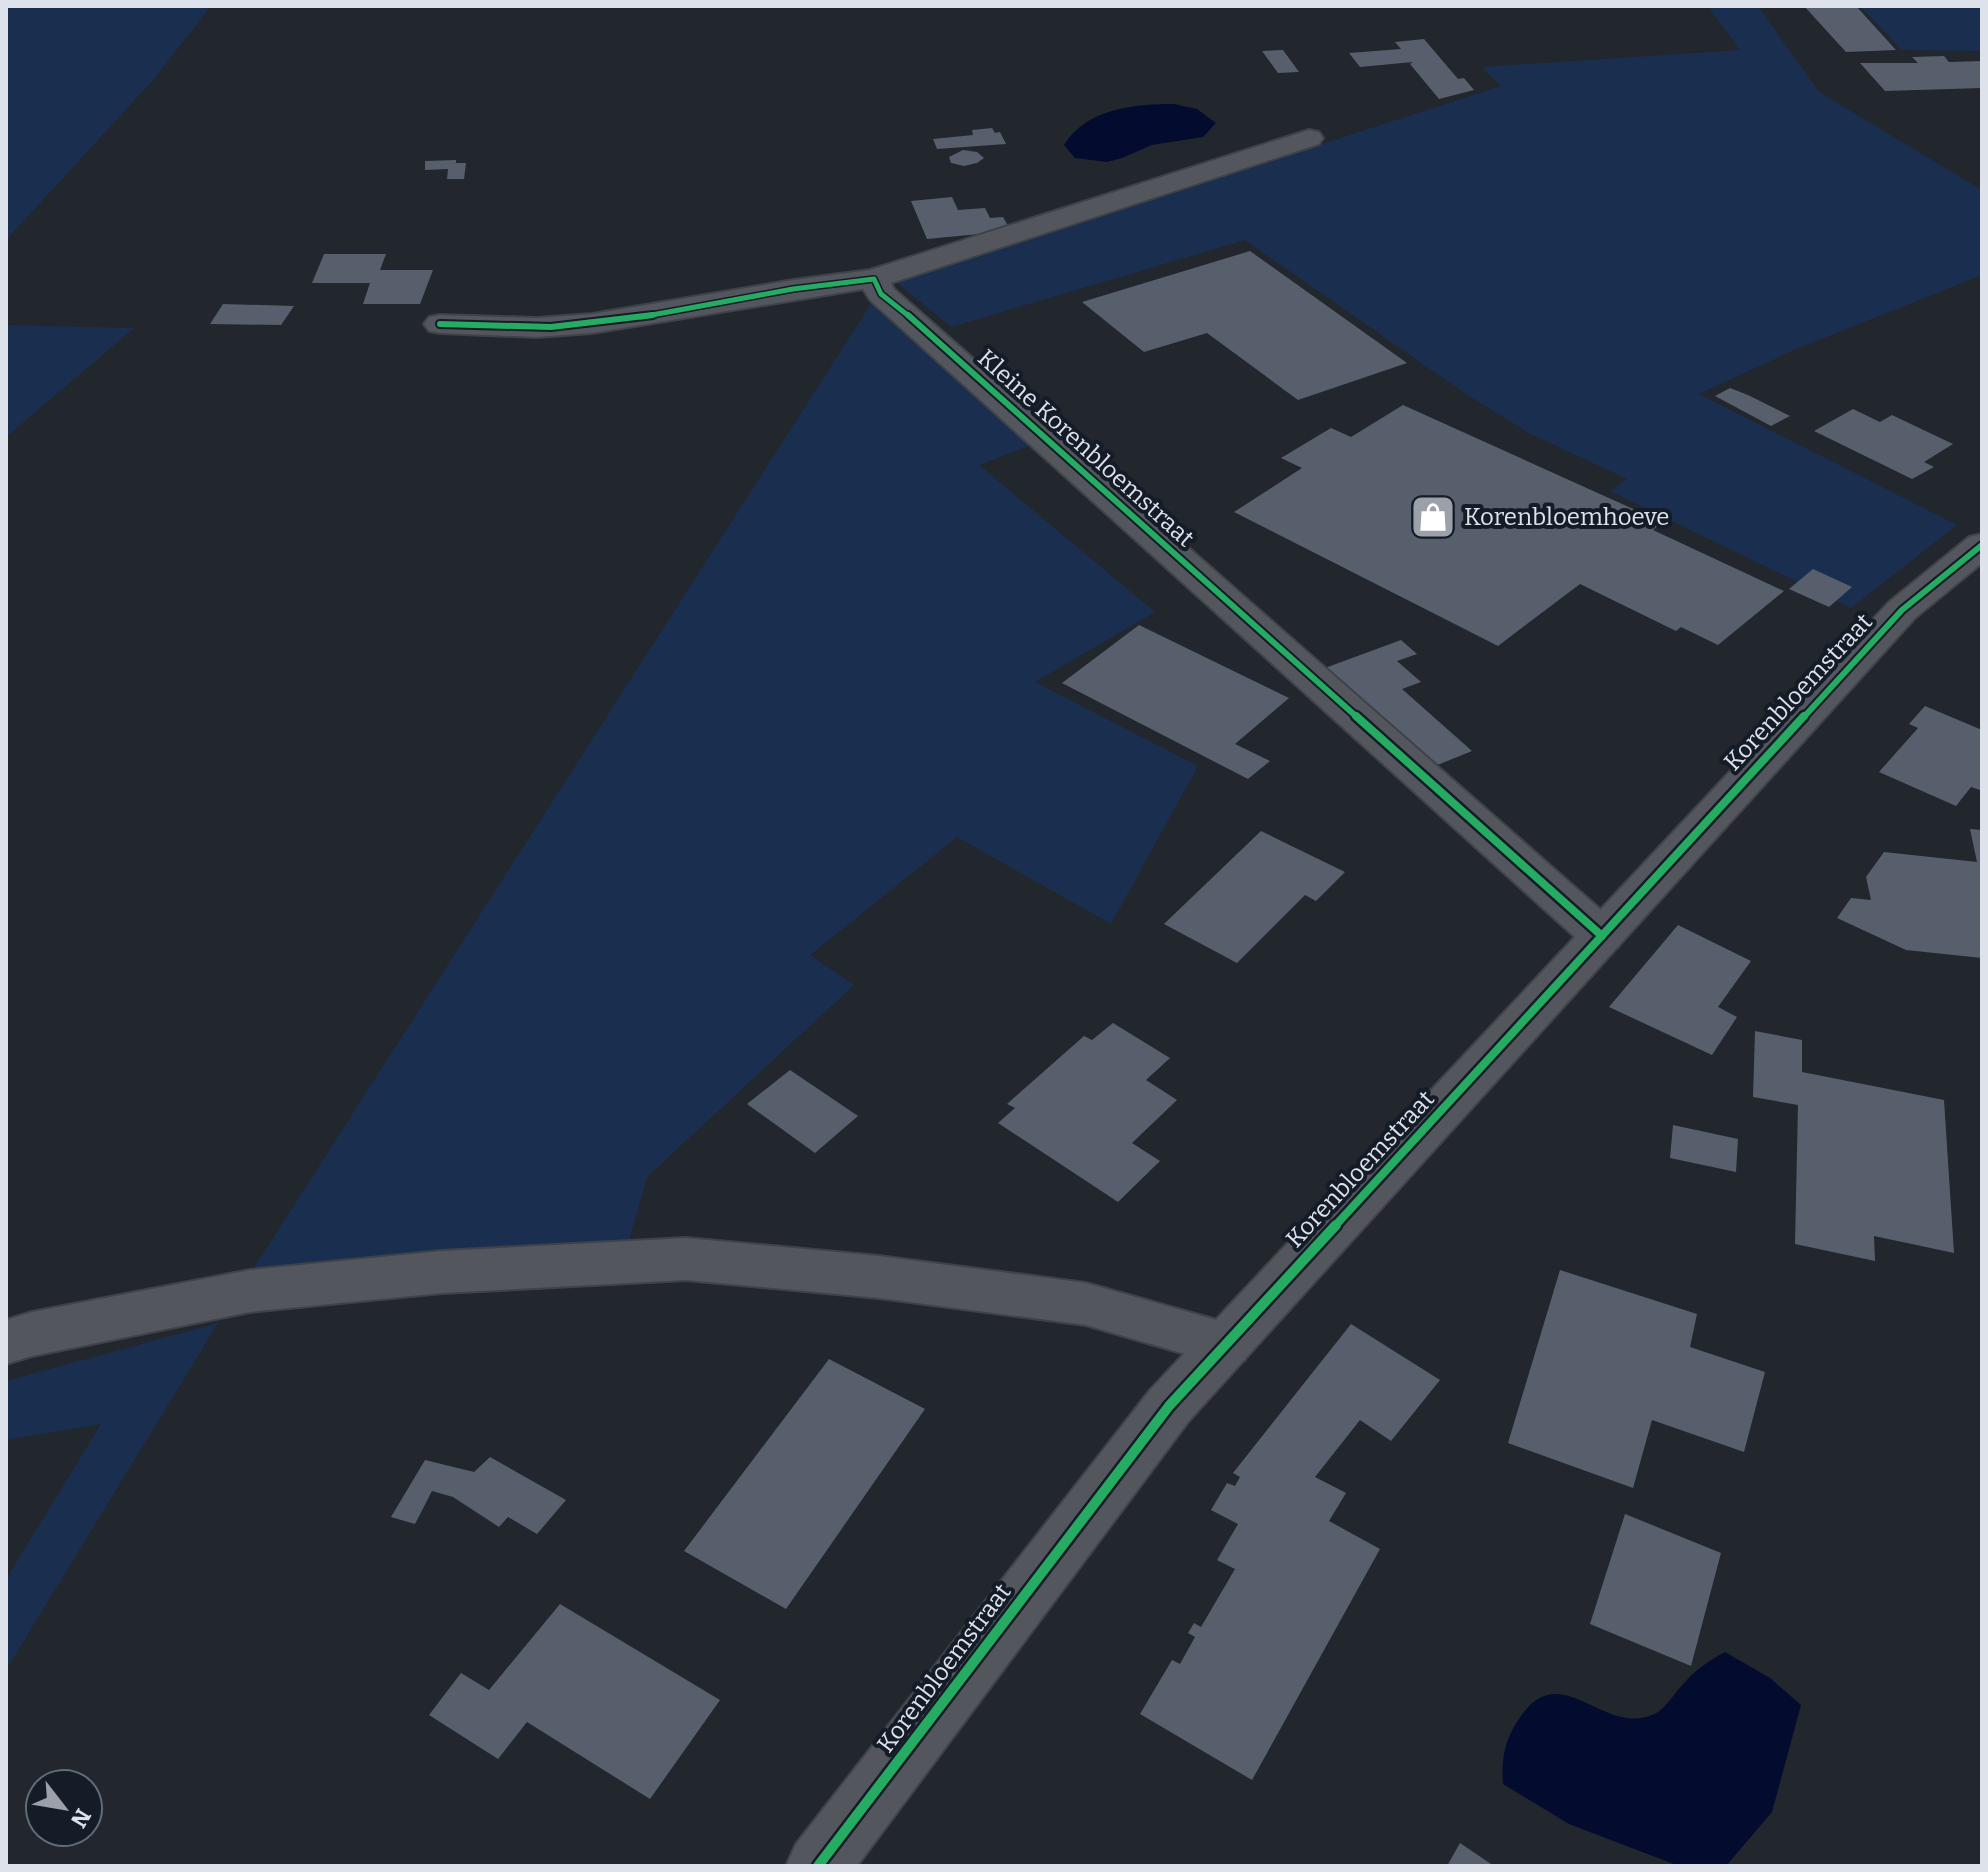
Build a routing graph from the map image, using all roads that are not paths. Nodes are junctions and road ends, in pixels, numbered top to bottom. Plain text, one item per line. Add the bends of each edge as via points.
1 (1309, 138) dead end
2 (874, 279) junction
3 (440, 324) dead end
4 (1982, 545) edge
5 (1602, 936) junction
6 (6, 1342) edge
7 (1226, 1344) junction
8 (818, 1866) edge

1 - 2 street
2 - 3 street via 819,283 551,327
2 - 5 street, Kleine Korenbloemstraat via 881,294
4 - 5 street, Korenbloemstraat via 1902,610
5 - 7 street, Korenbloemstraat
6 - 7 street via 250,1291 442,1272 686,1259 1086,1304
7 - 8 street, Korenbloemstraat via 1169,1406

